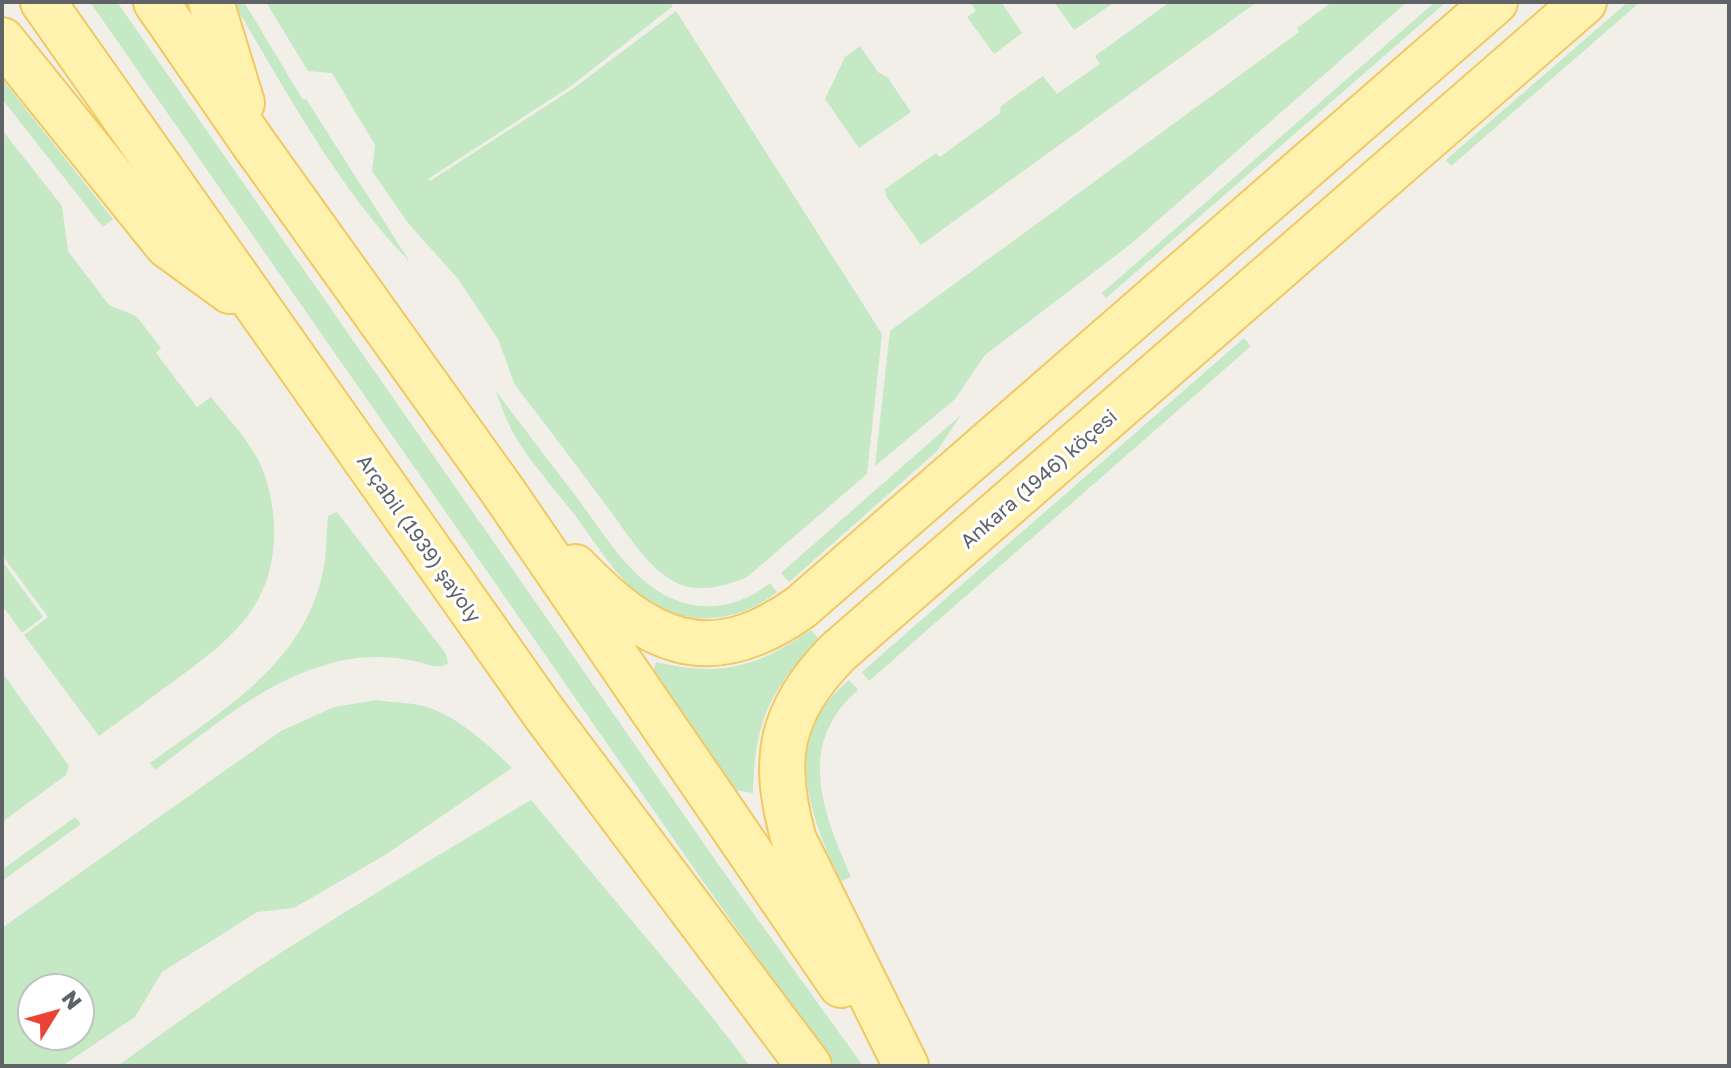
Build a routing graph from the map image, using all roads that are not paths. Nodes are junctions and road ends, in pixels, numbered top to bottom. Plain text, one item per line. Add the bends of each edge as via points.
1 (43, 2) edge
2 (156, 2) edge
3 (211, 2) edge
4 (1495, 2) edge
5 (1584, 2) edge
6 (2, 40) edge
7 (254, 144) junction
8 (261, 313) junction
9 (502, 490) junction
10 (809, 1066) edge
11 (896, 1066) edge
12 (906, 1066) edge

1 - 8 main road, Arçabil (1939) şaýoly
2 - 7 main road
3 - 7 main road
4 - 9 main road via 801,607 756,634 691,643 641,626 598,591
5 - 12 main road, Ankara (1946) köçesi via 838,652 807,687 785,734 786,812 794,840
6 - 8 main road via 167,245
7 - 9 main road
8 - 10 main road, Arçabil (1939) şaýoly via 544,713
9 - 11 main road

